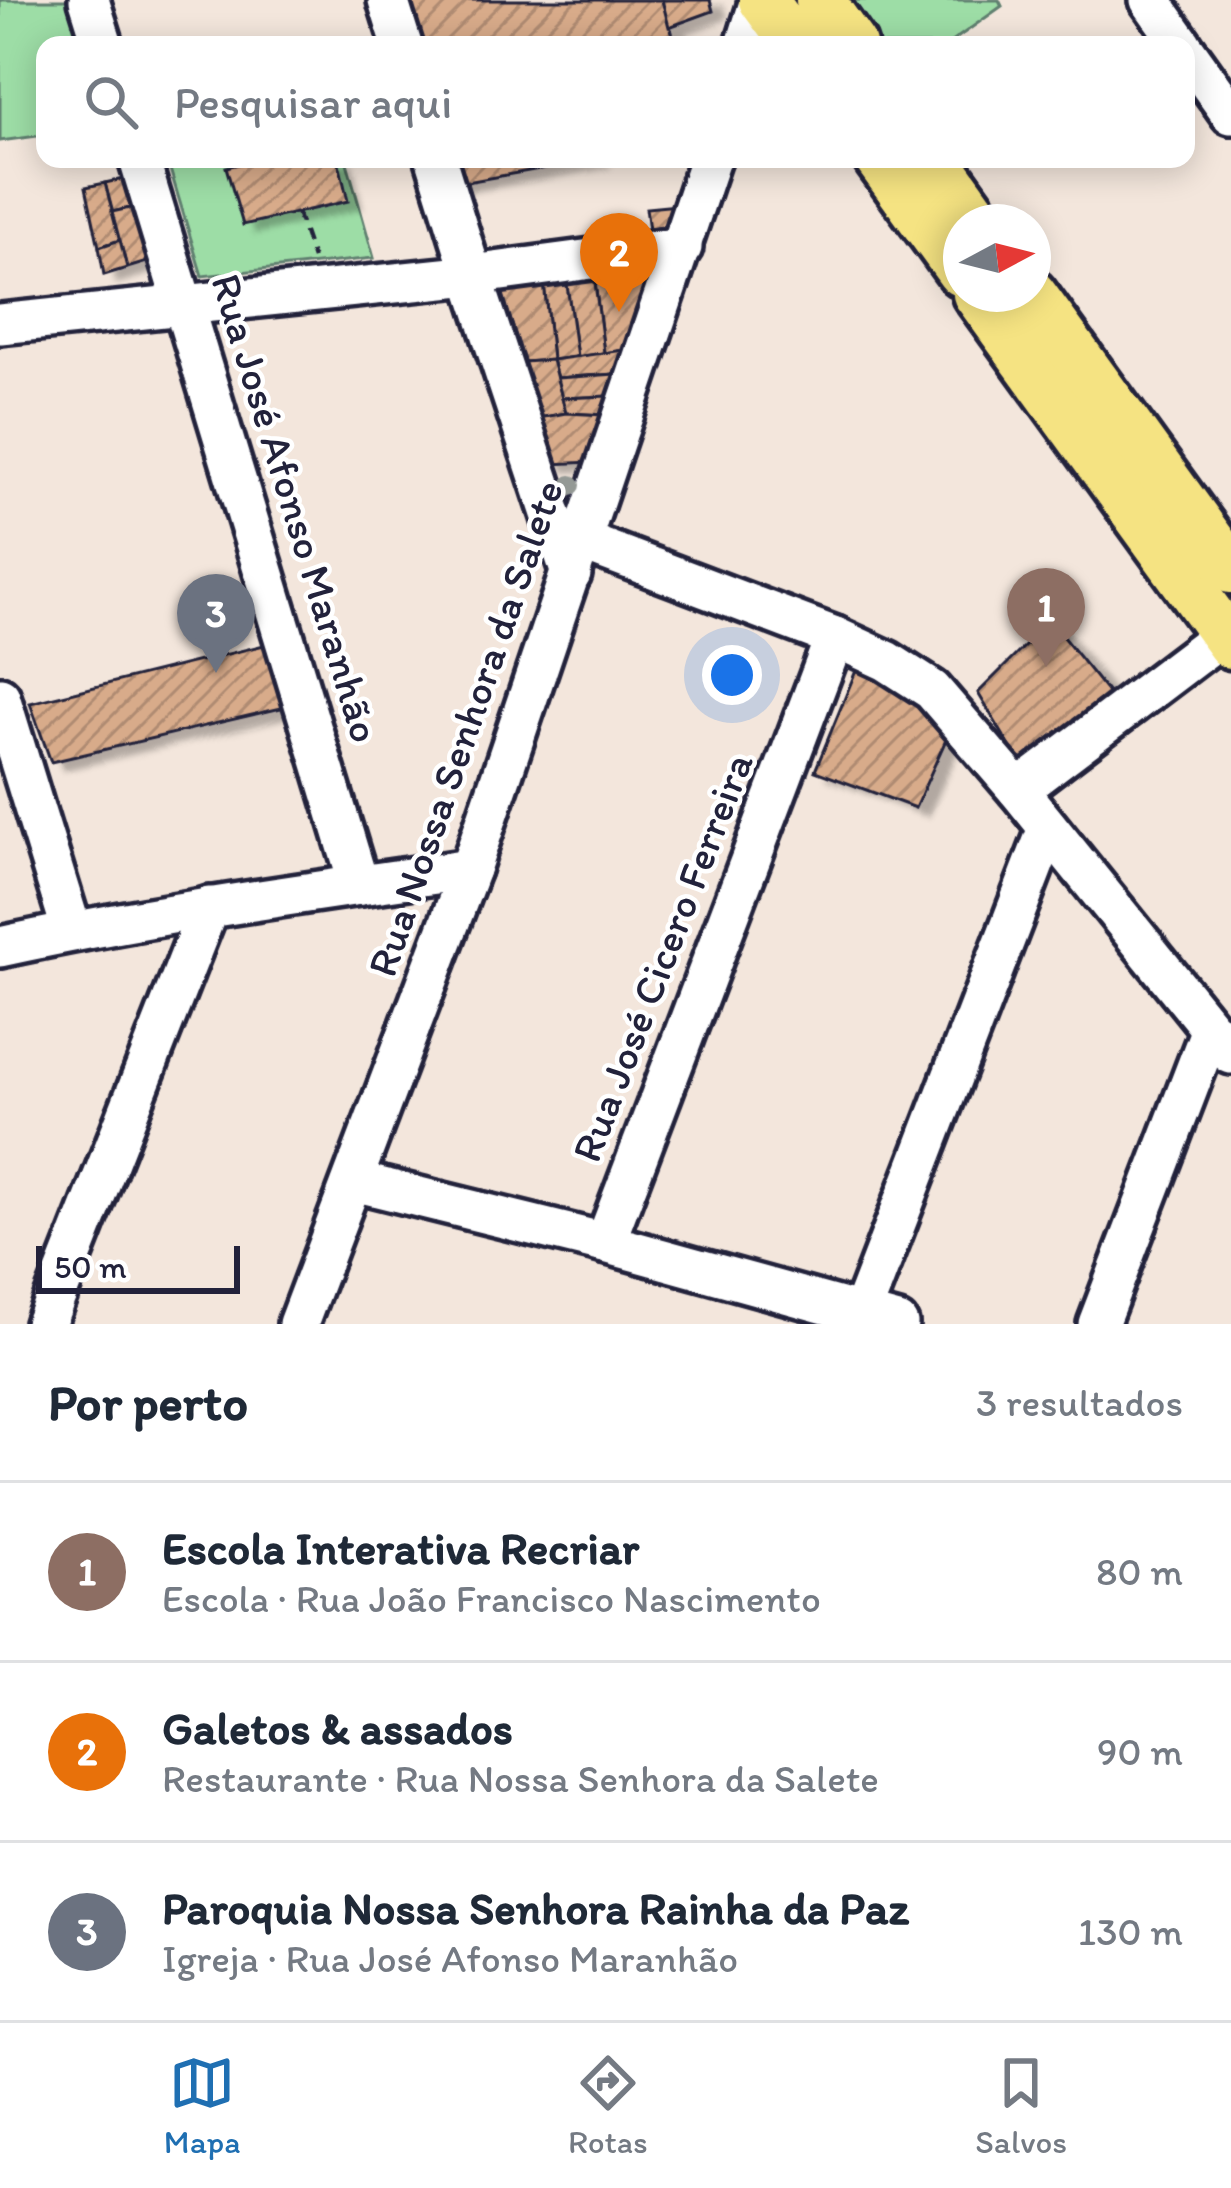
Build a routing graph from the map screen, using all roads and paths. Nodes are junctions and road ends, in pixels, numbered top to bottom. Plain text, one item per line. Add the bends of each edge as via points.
1 (89, 0) edge
2 (388, 0) edge
3 (762, 0) edge
4 (820, 0) edge
5 (1150, 0) edge
6 (100, 36) edge
7 (399, 36) edge
8 (749, 36) edge
9 (789, 36) edge
10 (846, 36) edge
11 (1176, 36) edge
12 (1195, 60) edge
13 (1226, 92) edge
14 (142, 168) edge
15 (439, 168) edge
16 (707, 168) edge
17 (886, 168) edge
18 (941, 168) edge
19 (967, 204) edge
20 (298, 212) dead end
21 (682, 247) junction
22 (943, 247) edge
23 (315, 264) dead end
24 (472, 275) junction
25 (185, 306) junction
26 (990, 312) edge
27 (1045, 312) edge
28 (0, 324) edge
29 (576, 558) junction
30 (1231, 569) edge
31 (835, 637) junction
32 (1227, 639) edge
33 (0, 697) edge
34 (1018, 790) junction
35 (1048, 828) junction
36 (470, 868) junction
37 (359, 885) junction
38 (209, 907) junction
39 (72, 931) junction
40 (0, 947) edge
41 (1221, 1042) edge
42 (354, 1181) junction
43 (605, 1243) junction
44 (879, 1319) edge
45 (45, 1324) edge
46 (298, 1324) edge
47 (1099, 1324) edge

1 - 6 street
2 - 7 street
3 - 8 street
3 - 9 main road
4 - 10 main road
5 - 11 street
12 - 13 street
14 - 25 street, Rua José Afonso Maranhão
15 - 24 street
16 - 21 street, Rua Nossa Senhora da Salete
17 - 22 main road
18 - 19 main road
20 - 23 path
21 - 24 street
21 - 29 street, Rua Nossa Senhora da Salete
24 - 25 street
24 - 29 street
25 - 28 street
25 - 37 street, Rua José Afonso Maranhão
26 - 32 main road
27 - 30 main road
29 - 31 street
29 - 36 street, Rua Nossa Senhora da Salete
31 - 34 street via 932,690
31 - 43 street, Rua José Cicero Ferreira
32 - 34 street
33 - 39 street
34 - 35 street
35 - 41 street
35 - 44 street
36 - 37 street
36 - 42 street, Rua Nossa Senhora da Salete
37 - 38 street
38 - 39 street
38 - 45 street
39 - 40 street
41 - 47 street
42 - 43 street
42 - 46 street, Rua Nossa Senhora da Salete
43 - 44 street

